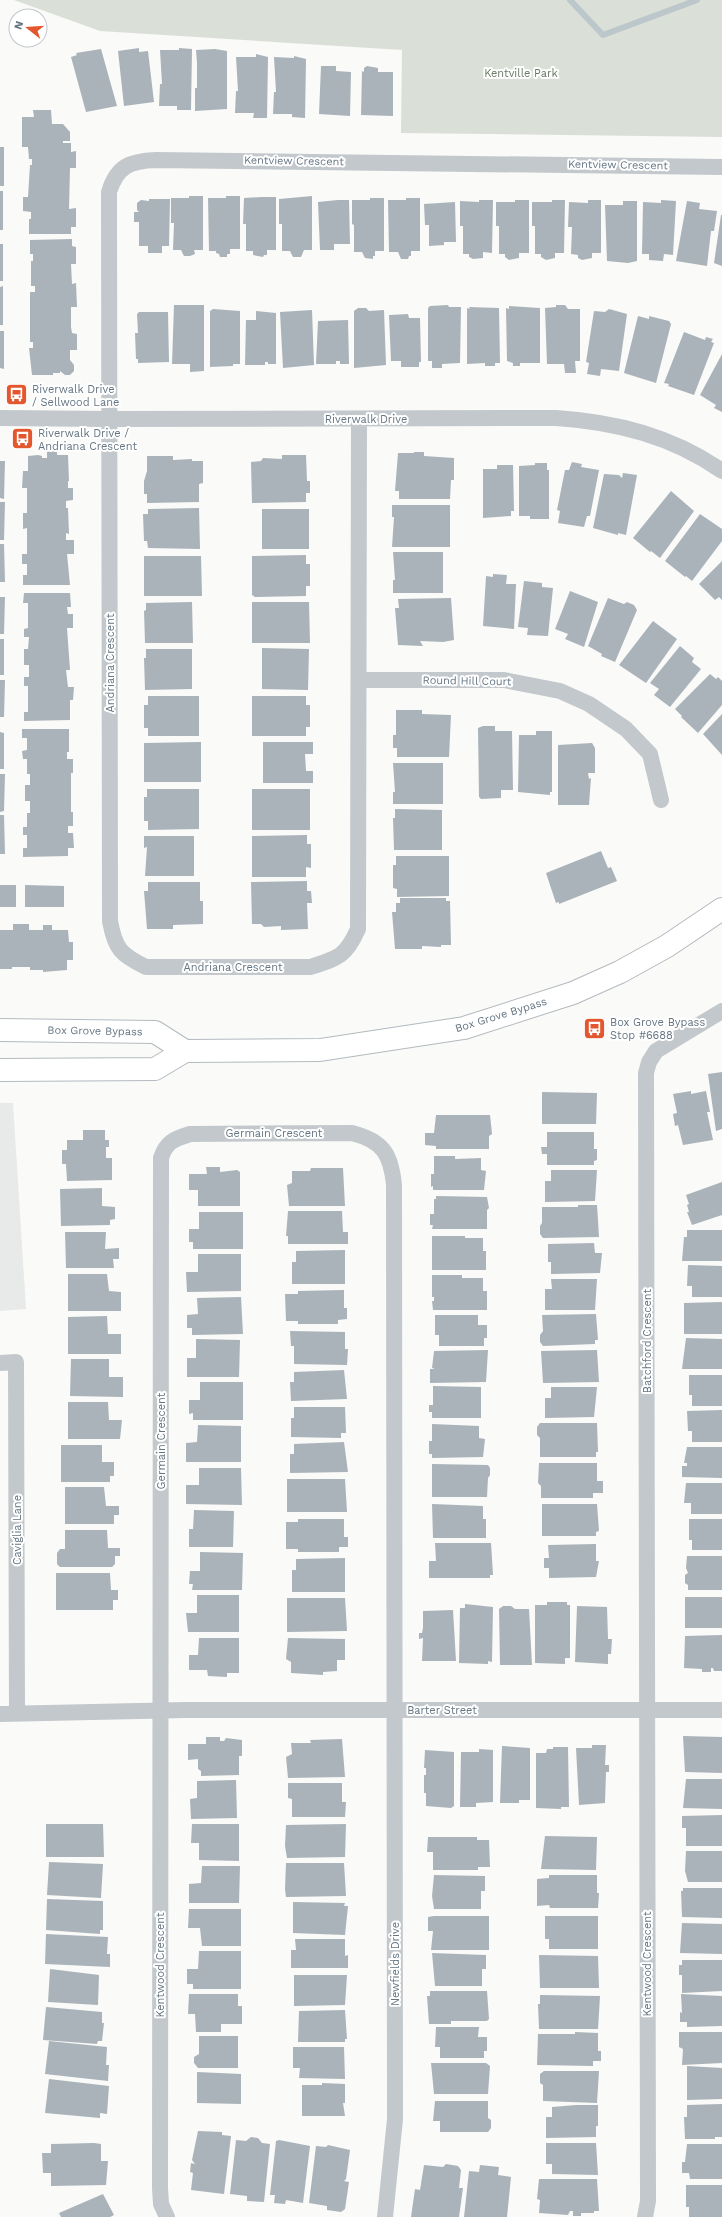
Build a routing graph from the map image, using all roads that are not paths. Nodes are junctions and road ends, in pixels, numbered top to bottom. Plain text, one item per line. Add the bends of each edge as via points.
1 (722, 167) edge
2 (0, 418) edge
3 (110, 419) junction
4 (359, 419) junction
5 (722, 471) edge
6 (360, 680) junction
7 (661, 800) dead end
8 (722, 909) edge
9 (722, 1011) edge
10 (0, 1030) edge
11 (185, 1051) junction
12 (0, 1070) edge
13 (0, 1363) edge
14 (395, 1710) junction
15 (647, 1710) junction
16 (722, 1710) edge
17 (161, 1711) junction
18 (17, 1713) junction
19 (0, 1714) edge
20 (167, 2217) edge
21 (385, 2217) edge
22 (644, 2217) edge

1 - 3 street, Kentview Crescent via 156,160 129,164 119,171 112,181 109,192
2 - 3 street, Riverwalk Drive
3 - 4 street, Riverwalk Drive
3 - 6 street, Andriana Crescent via 110,921 113,939 126,957 146,966 310,967 333,960 350,947 358,929
4 - 5 street, Riverwalk Drive via 556,418 602,422 663,439
4 - 6 street, Andriana Crescent
6 - 7 street, Round Hill Court via 504,680 560,691 589,704 626,729 650,754
8 - 11 main road, Box Grove Bypass via 667,946 620,972 573,993 464,1028 320,1050
9 - 15 street, Batchford Crescent via 656,1051 646,1073
10 - 11 main road, Box Grove Bypass via 155,1032
11 - 12 main road via 155,1069
13 - 18 street, Caviglia Lane via 16,1362
14 - 15 street, Barter Street
14 - 17 street, Barter Street
14 - 17 street, Germain Crescent via 394,1185 392,1165 383,1148 369,1138 345,1133 190,1134 179,1137 165,1146 161,1158
14 - 21 street, Newfields Drive via 395,2119
15 - 16 street, Barter Street
15 - 22 street, Kentwood Crescent via 648,2201
17 - 18 street, Barter Street
17 - 20 street, Kentwood Crescent via 160,2188 161,2204
18 - 19 street, Barter Street

